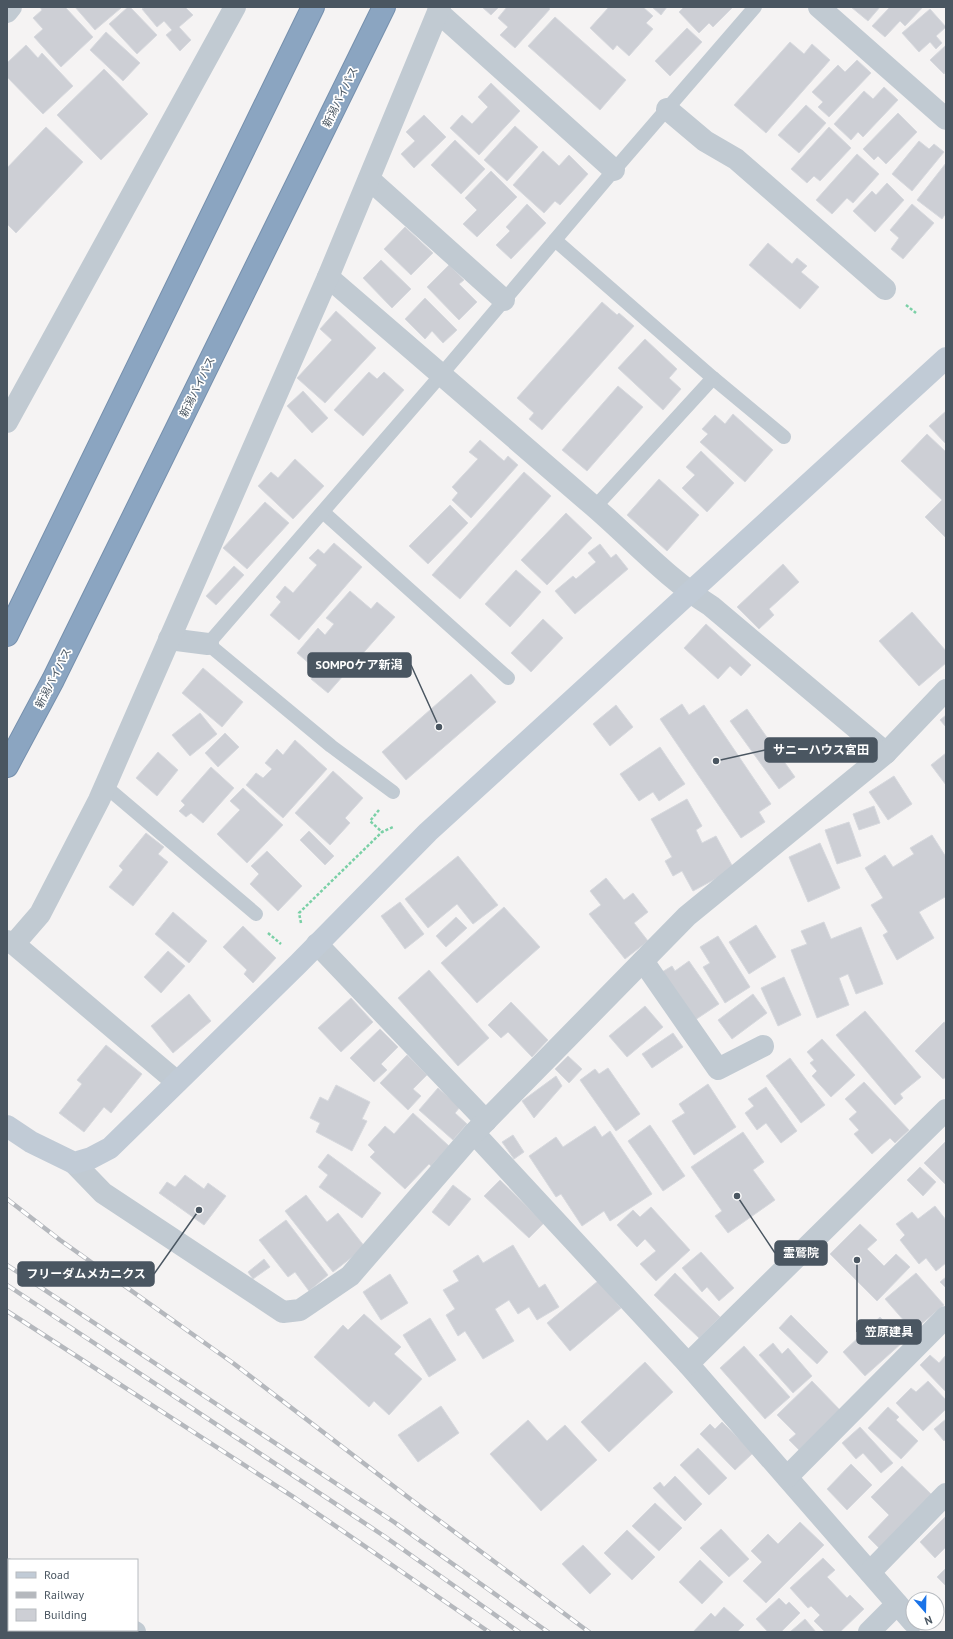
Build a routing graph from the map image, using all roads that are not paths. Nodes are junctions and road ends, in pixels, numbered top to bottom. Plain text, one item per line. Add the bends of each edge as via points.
1 (11, 7) edge
2 (235, 7) edge
3 (313, 7) edge
4 (384, 7) edge
5 (755, 7) edge
6 (819, 7) edge
7 (439, 10) edge
8 (7, 12) edge
9 (667, 109) junction
10 (946, 118) edge
11 (614, 170) junction
12 (369, 179) junction
13 (555, 240) junction
14 (328, 277) junction
15 (885, 289) dead end
16 (504, 300) junction
17 (946, 358) edge
18 (442, 375) junction
19 (713, 378) junction
20 (7, 422) edge
21 (784, 437) dead end
22 (595, 507) junction
23 (323, 512) junction
24 (690, 593) junction
25 (7, 635) edge
26 (169, 639) junction
27 (208, 644) junction
28 (508, 678) dead end
29 (946, 690) edge
30 (886, 753) junction
31 (7, 766) edge
32 (105, 786) junction
33 (393, 792) dead end
34 (256, 914) dead end
35 (10, 942) edge
36 (317, 944) junction
37 (643, 961) junction
38 (763, 1046) dead end
39 (177, 1082) junction
40 (946, 1110) edge
41 (7, 1126) edge
42 (480, 1127) junction
43 (74, 1163) junction
44 (946, 1317) edge
45 (688, 1364) junction
46 (787, 1477) junction
47 (946, 1494) edge
48 (870, 1572) junction
49 (897, 1604) junction
50 (905, 1614) edge
51 (869, 1632) edge

1 - 8 street
2 - 20 street
3 - 25 highway
4 - 31 highway, 新潟バイパス via 53,680
5 - 9 lane
6 - 10 street
7 - 11 street
7 - 12 street
9 - 11 lane
9 - 15 street via 705,141 736,159
11 - 13 lane
12 - 14 street
12 - 16 street
13 - 16 lane
13 - 19 lane
14 - 18 street
14 - 26 street
16 - 18 lane
17 - 24 street
18 - 22 street
18 - 23 lane
19 - 21 lane
19 - 22 lane
22 - 24 street
23 - 27 lane
23 - 28 lane
24 - 30 street via 710,606
24 - 36 street via 428,832
26 - 27 street
26 - 32 street
27 - 33 lane via 331,746
29 - 30 street
30 - 37 street via 687,916
32 - 34 lane
32 - 35 street via 40,914
35 - 39 street
36 - 39 street
36 - 42 street
37 - 38 street via 718,1069
37 - 42 street
39 - 43 street via 110,1148
40 - 45 street
41 - 43 street via 31,1142
42 - 43 street via 350,1276 300,1310 282,1312 104,1193
42 - 45 street
44 - 46 street
45 - 46 street
46 - 48 street
47 - 48 street
48 - 49 street
49 - 50 street
49 - 51 street

